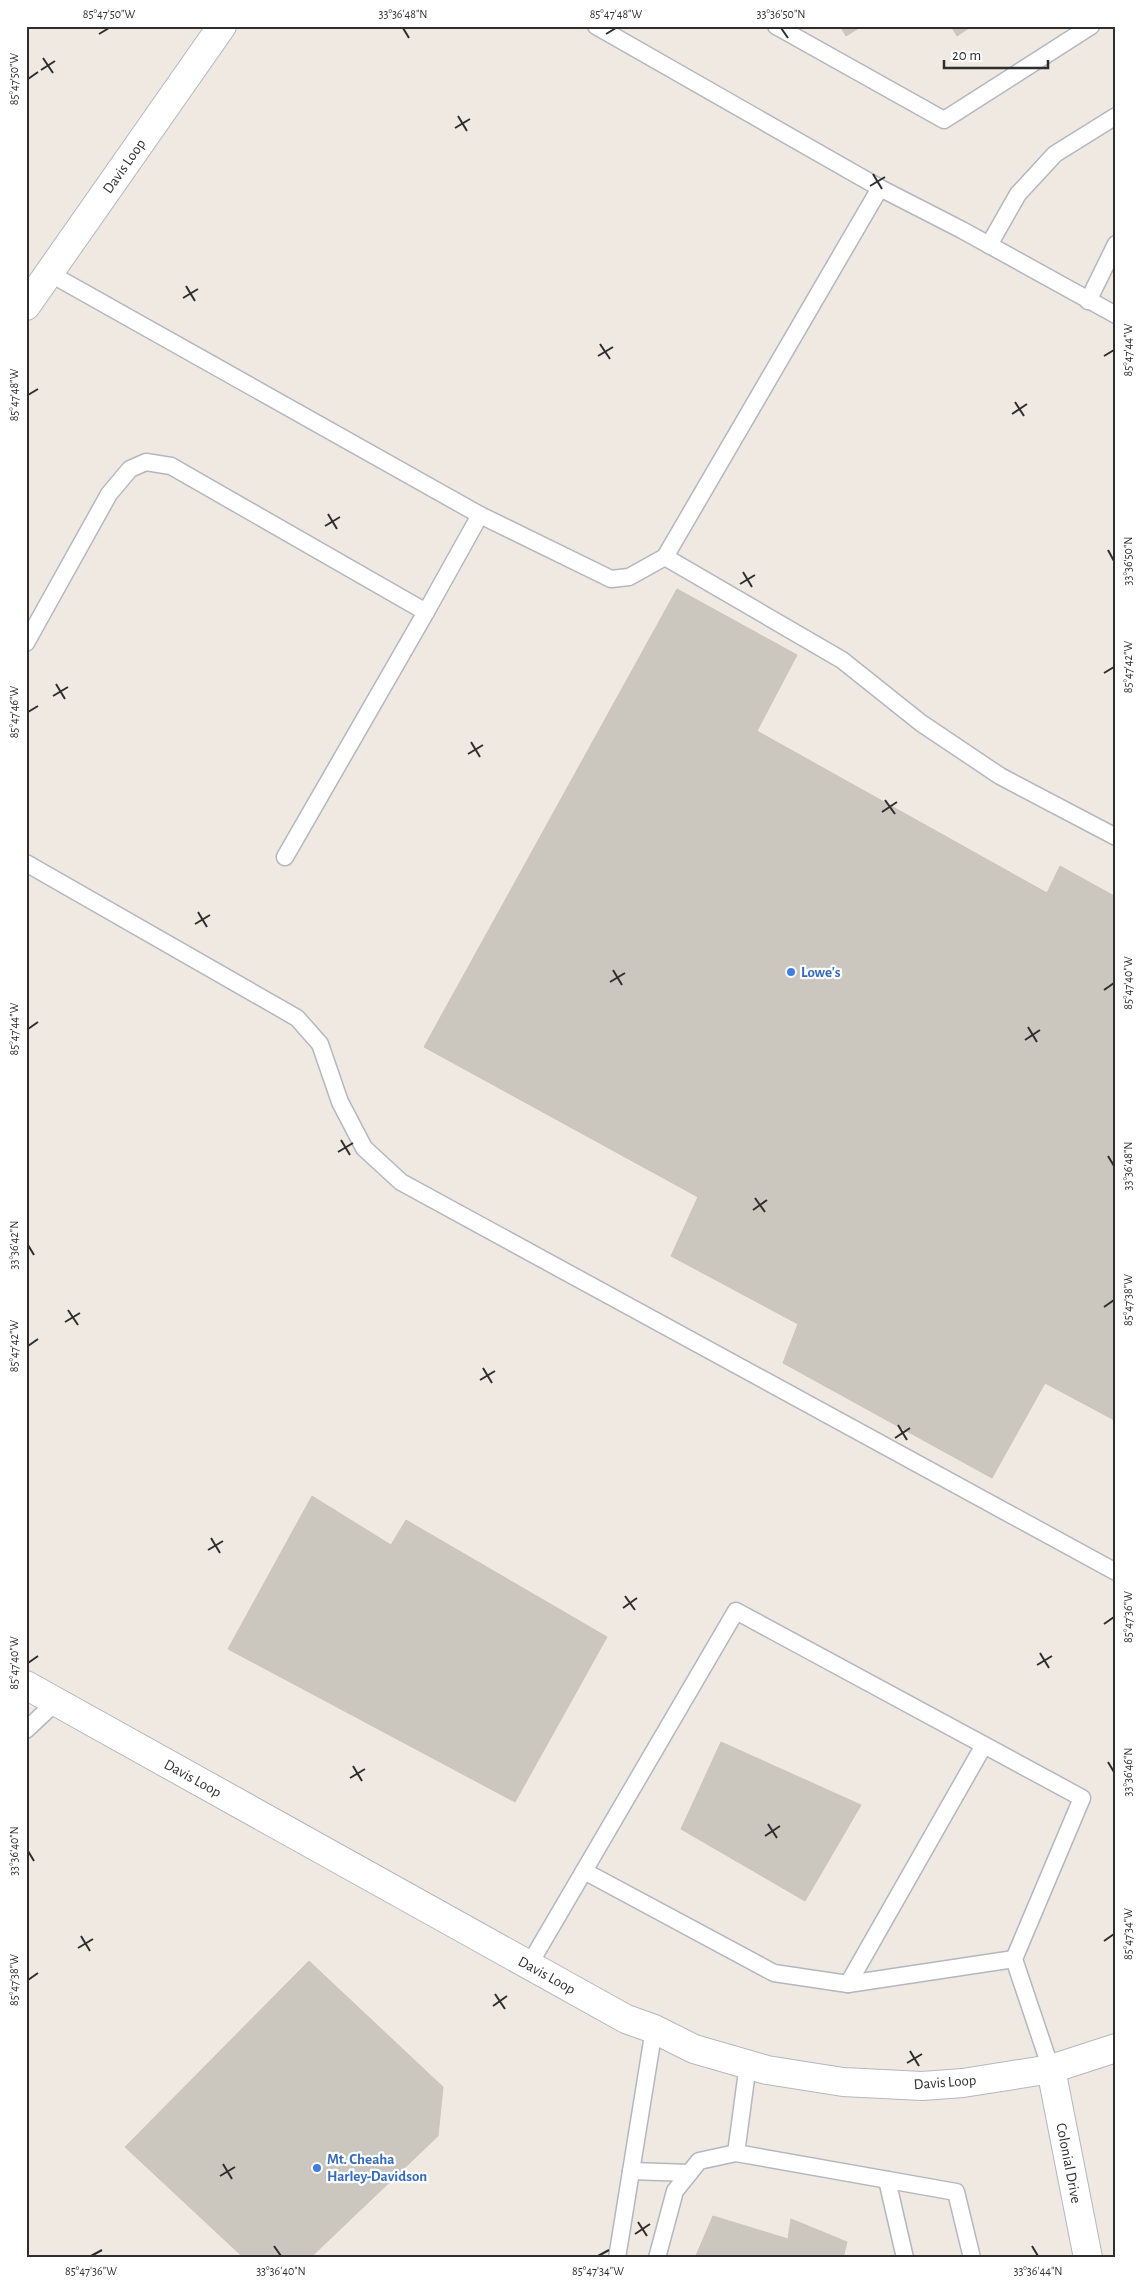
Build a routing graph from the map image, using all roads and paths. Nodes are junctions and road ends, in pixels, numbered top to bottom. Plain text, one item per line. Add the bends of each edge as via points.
1 (222, 26) edge
2 (596, 26) edge
3 (776, 26) edge
4 (1091, 26) edge
5 (1116, 116) edge
6 (880, 188) junction
7 (1116, 244) edge
8 (989, 245) junction
9 (49, 273) junction
10 (1088, 301) junction
11 (26, 306) edge
12 (1116, 316) edge
13 (480, 515) junction
14 (665, 557) junction
15 (426, 612) junction
16 (26, 643) edge
17 (1116, 838) edge
18 (285, 857) dead end
19 (26, 863) edge
20 (1116, 1572) edge
21 (26, 1686) edge
22 (56, 1702) junction
23 (26, 1730) edge
24 (984, 1745) junction
25 (584, 1870) junction
26 (1014, 1959) junction
27 (529, 1965) junction
28 (848, 1984) junction
29 (654, 2029) junction
30 (1116, 2048) edge
31 (748, 2064) junction
32 (1050, 2069) junction
33 (736, 2153) junction
34 (631, 2171) junction
35 (689, 2174) junction
36 (887, 2180) junction
37 (617, 2258) edge
38 (657, 2258) edge
39 (904, 2258) edge
40 (972, 2258) edge
41 (1088, 2258) edge

1 - 9 street, Davis Loop
2 - 6 lane
3 - 4 lane via 944,120
5 - 8 lane via 1055,154 1018,194
6 - 8 lane
6 - 14 lane
7 - 10 lane
8 - 10 lane
9 - 11 street, Davis Loop
9 - 13 lane
10 - 12 lane
13 - 14 lane via 612,579 629,576
13 - 15 lane
14 - 17 lane via 842,660 921,723 1000,776
15 - 16 lane via 171,466 146,462 130,468 108,494
15 - 18 lane
19 - 20 lane via 297,1018 320,1044 340,1102 364,1148 401,1182
21 - 22 street, Davis Loop
22 - 23 lane
22 - 27 street, Davis Loop
24 - 25 lane via 736,1612
24 - 26 lane via 1082,1798
24 - 28 lane
25 - 27 lane
25 - 28 lane via 774,1973
26 - 28 lane
26 - 32 lane
27 - 29 street, Davis Loop via 626,2019
29 - 31 street, Davis Loop via 694,2049
29 - 34 lane
30 - 32 street, Davis Loop
31 - 32 street, Davis Loop via 843,2082 922,2086
31 - 33 lane
32 - 41 street, Colonial Drive
33 - 35 lane via 699,2161
33 - 36 lane
34 - 35 lane
34 - 37 lane
35 - 38 lane via 675,2191
36 - 39 lane
36 - 40 lane via 956,2192

